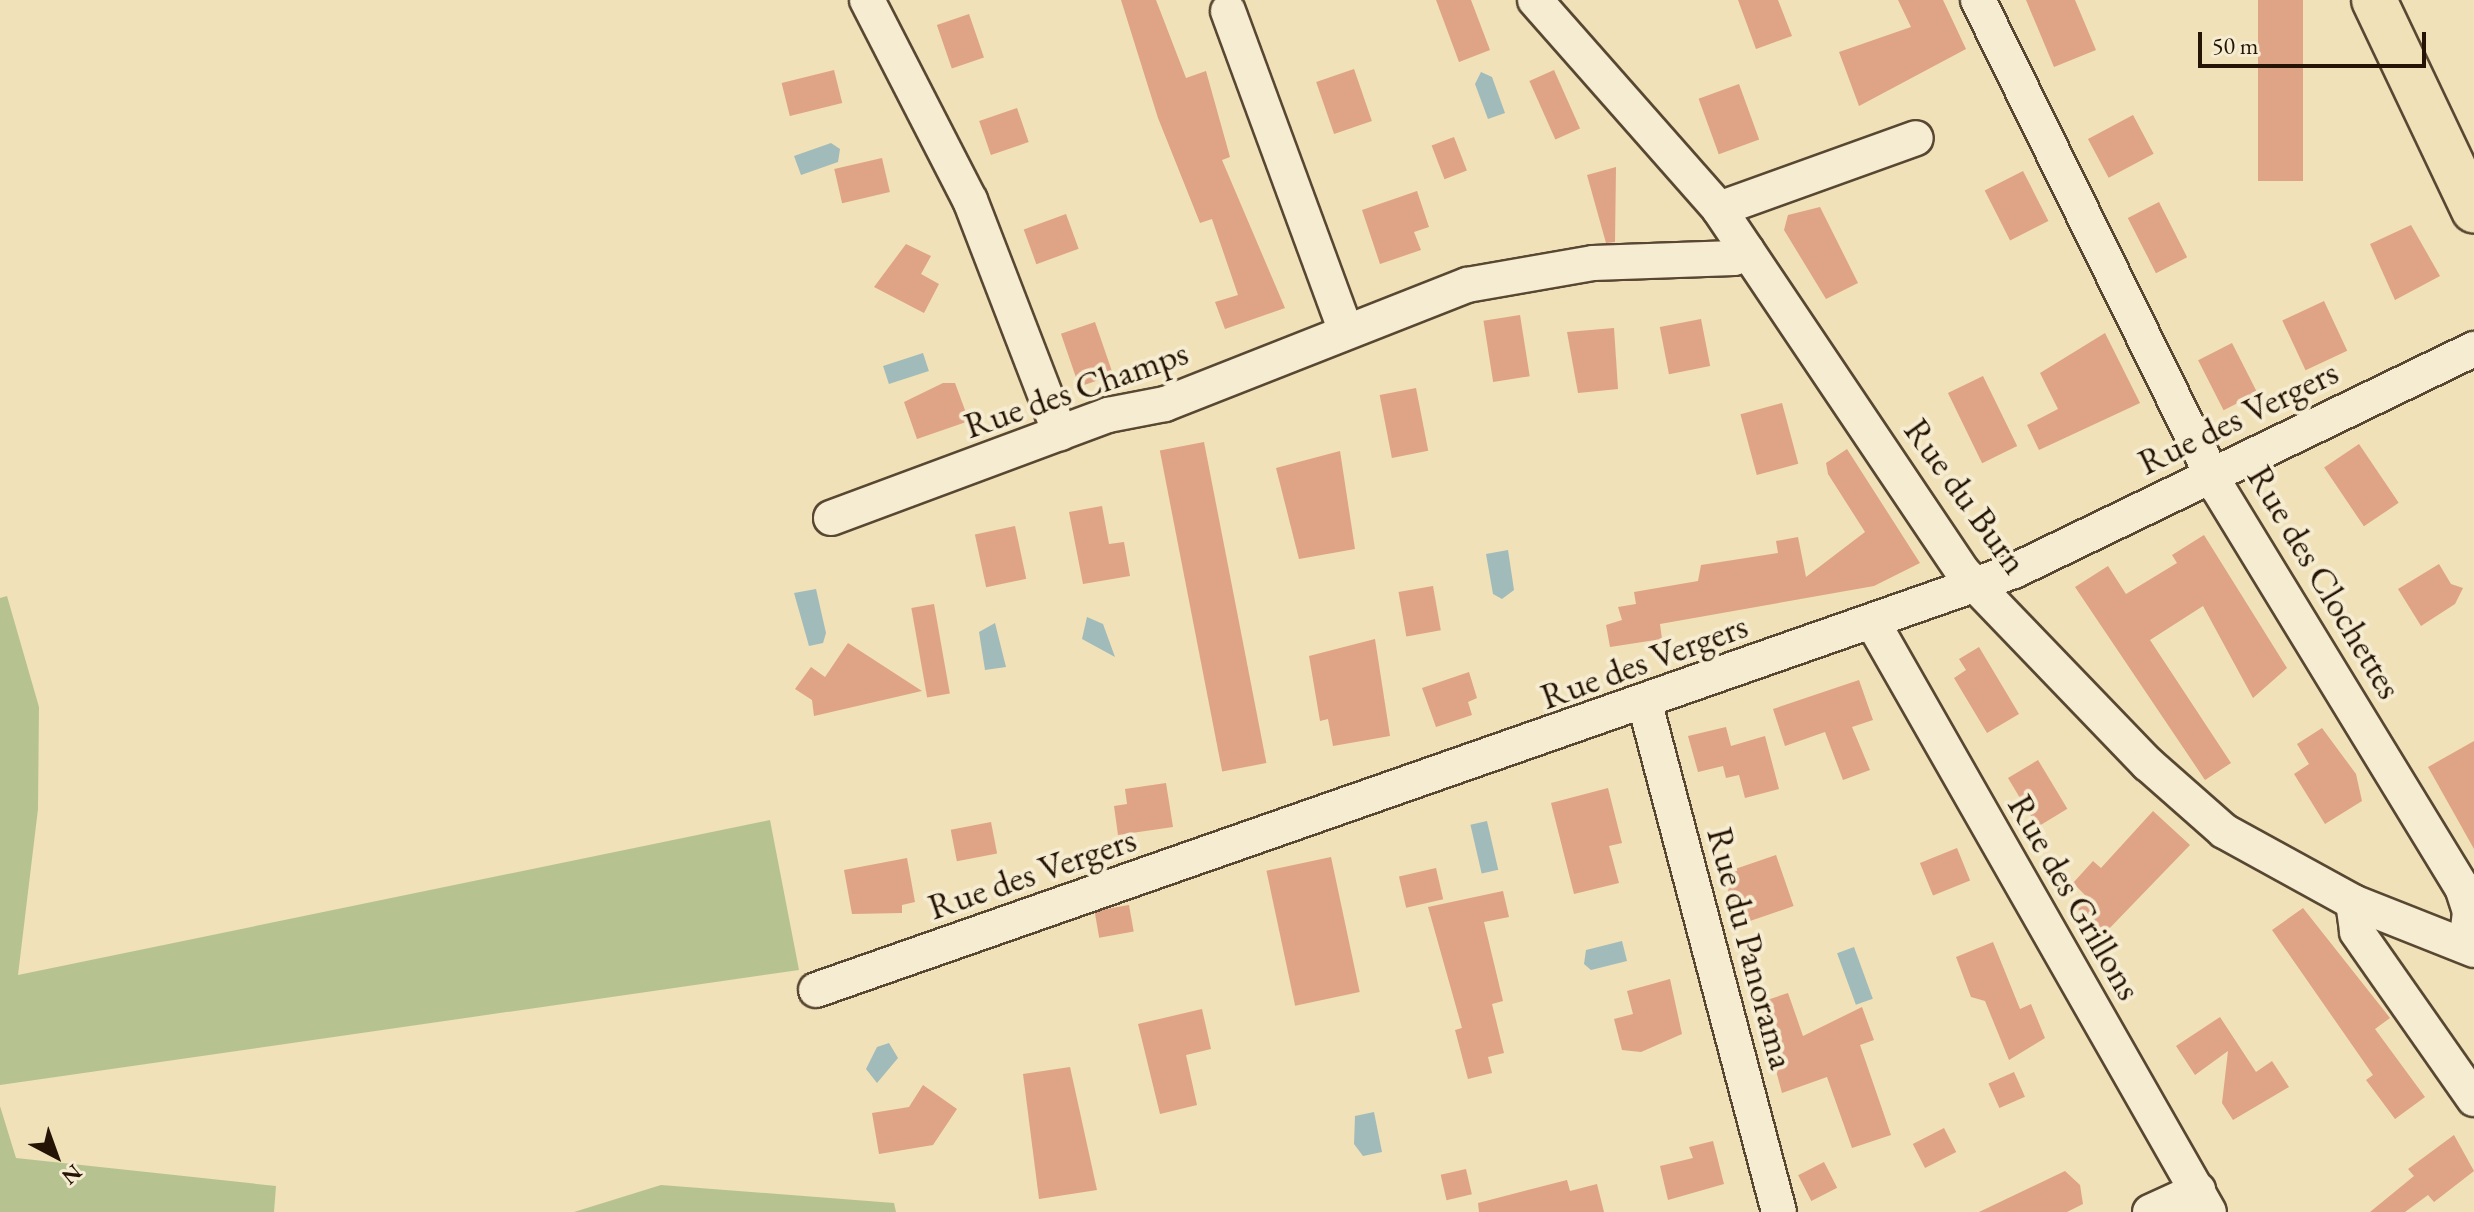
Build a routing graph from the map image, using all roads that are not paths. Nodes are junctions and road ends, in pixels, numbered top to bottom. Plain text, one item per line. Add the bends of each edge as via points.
1 (867, 0) edge
2 (1535, 0) edge
3 (1978, 0) edge
4 (2374, 0) edge
5 (1228, 11) dead end
6 (1916, 138) dead end
7 (1719, 209) junction
8 (2474, 211) edge
9 (1747, 250) junction
10 (1346, 331) junction
11 (2474, 349) edge
12 (1060, 433) junction
13 (2211, 473) junction
14 (831, 518) dead end
15 (1973, 582) junction
16 (1872, 621) junction
17 (1645, 704) junction
18 (2353, 902) junction
19 (2470, 948) edge
20 (816, 990) dead end
21 (2474, 1099) edge
22 (2204, 1201) edge
23 (1779, 1212) edge
24 (2150, 1212) edge

1 - 12 street via 970,200
2 - 7 street, Rue du Burn
3 - 13 street, Rue des Clochettes
4 - 8 main road
5 - 10 street
6 - 7 street
7 - 9 street, Rue du Burn
9 - 10 street, Rue des Champs via 1734,258 1510,274
9 - 15 street, Rue du Burn
10 - 12 street, Rue des Champs via 1165,404
11 - 13 street, Rue des Vergers
12 - 14 street, Rue des Champs
13 - 15 street, Rue des Vergers via 2014,571
13 - 19 street, Rue des Clochettes via 2462,887 2470,912
15 - 16 street, Rue des Vergers
15 - 18 street, Rue du Burn via 2148,764 2224,831
16 - 17 street, Rue des Vergers
16 - 22 street, Rue des Grillons
17 - 20 street, Rue des Vergers
17 - 23 street, Rue du Panorama
18 - 19 street, Rue du Burn
18 - 21 street via 2357,932
22 - 24 street

